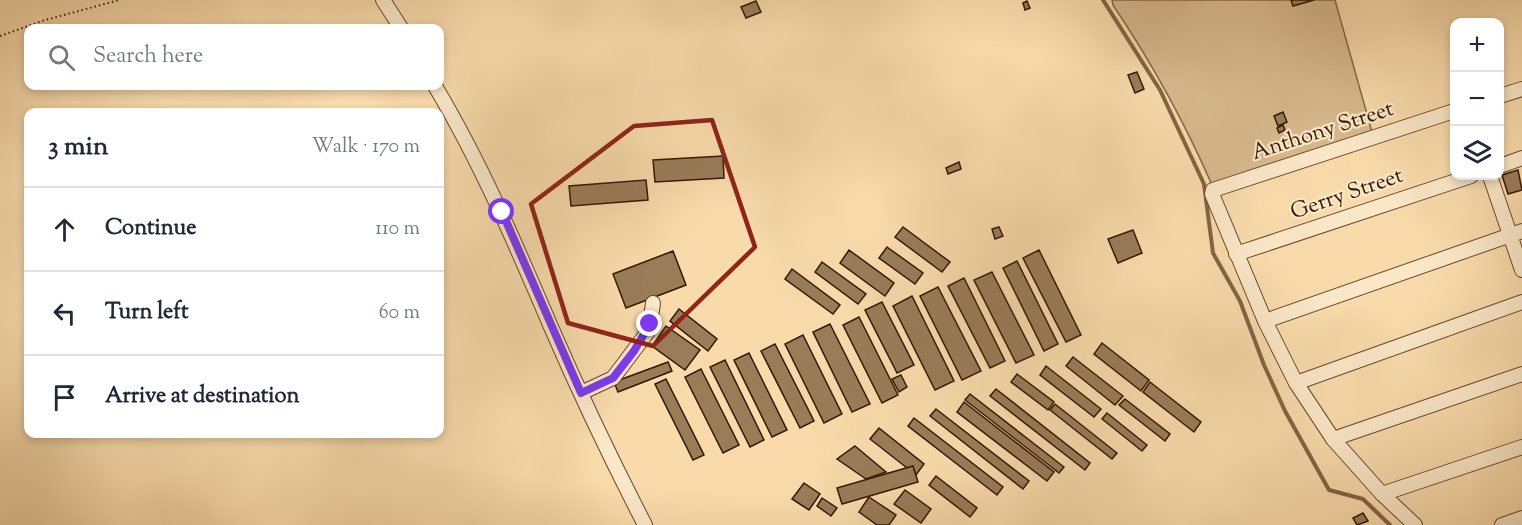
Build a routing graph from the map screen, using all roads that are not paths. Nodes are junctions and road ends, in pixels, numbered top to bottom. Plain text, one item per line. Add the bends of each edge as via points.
1 (383, 0) edge
2 (398, 24) edge
3 (1522, 89) edge
4 (437, 90) edge
5 (1504, 95) edge
6 (1450, 113) edge
7 (1522, 158) edge
8 (1504, 165) edge
9 (1459, 180) edge
10 (1492, 180) edge
11 (1516, 233) edge
12 (1236, 254) junction
13 (1522, 270) edge
14 (1522, 302) edge
15 (653, 303) dead end
16 (1265, 321) junction
17 (1522, 374) edge
18 (1296, 383) junction
19 (581, 393) junction
20 (1333, 440) junction
21 (1522, 447) edge
22 (1382, 494) junction
23 (1522, 518) edge
24 (645, 525) edge
25 (1414, 525) edge
26 (1502, 525) edge

1 - 2 street
3 - 5 street
4 - 19 street via 502,212
6 - 12 street, Anthony Street via 1213,190 1212,198
7 - 8 street
9 - 12 street, Gerry Street
10 - 11 street
11 - 13 street
11 - 16 street
12 - 16 street
14 - 18 street
15 - 19 street via 646,333 613,378
16 - 18 street
17 - 20 street
18 - 20 street
19 - 24 street
20 - 22 street
21 - 22 street
22 - 25 street
23 - 26 street

